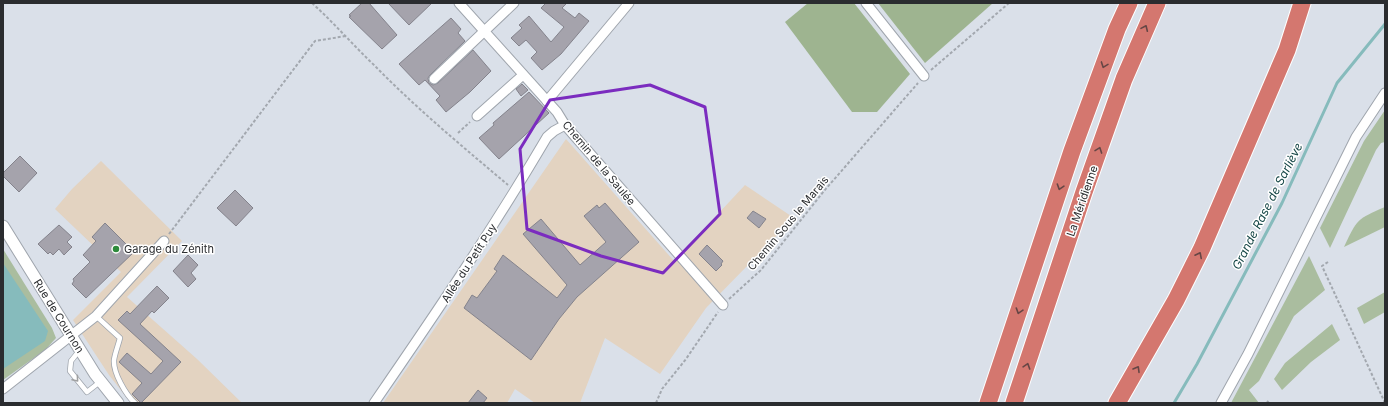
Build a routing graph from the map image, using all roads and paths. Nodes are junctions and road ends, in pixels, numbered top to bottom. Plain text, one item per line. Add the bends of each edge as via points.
1 (312, 3) edge
2 (459, 3) edge
3 (514, 3) edge
4 (629, 3) edge
5 (866, 3) edge
6 (1009, 3) edge
7 (1129, 3) edge
8 (1157, 3) edge
9 (1290, 3) edge
10 (1302, 3) edge
11 (485, 32) junction
12 (346, 36) junction
13 (523, 74) junction
14 (924, 76) junction
15 (434, 79) dead end
16 (1385, 94) edge
17 (547, 101) junction
18 (477, 116) joint
19 (565, 125) junction
20 (1252, 132) junction
21 (458, 133) dead end
22 (516, 190) junction
23 (3, 226) edge
24 (164, 241) joint
25 (1328, 262) dead end
26 (723, 305) junction
27 (96, 316) junction
28 (72, 336) junction
29 (80, 349) junction
30 (101, 381) junction
31 (3, 389) edge
32 (118, 403) edge
33 (135, 403) edge
34 (374, 403) edge
35 (656, 403) edge
36 (988, 403) edge
37 (1014, 403) edge
38 (1117, 403) edge
39 (1221, 403) edge
40 (1385, 403) edge

1 - 12 path
2 - 11 street, Chemin de la Saulée
3 - 11 street
4 - 17 street
5 - 14 street
6 - 14 path, Chemin Sous le Marais
7 -> 36 highway via 1117,28 1072,151
37 -> 8 highway, La Méridienne via 1124,79
9 - 20 highway
10 - 20 highway via 1287,50
11 - 13 street, Chemin de la Saulée
11 - 15 street
12 - 22 path via 374,66 469,152
12 - 24 path via 315,41
13 - 17 street, Chemin de la Saulée
13 - 18 street
14 - 26 path, Chemin Sous le Marais via 824,191 761,270
16 - 39 street via 1356,137 1259,333
17 - 19 street, Chemin de la Saulée
18 - 21 path
19 - 22 street, Allée du Petit Puy via 547,138
19 - 26 street, Chemin de la Saulée
38 -> 20 highway via 1176,300 1202,248
22 - 34 street, Allée du Petit Puy via 447,298
23 - 28 street, Rue de Cournon
24 - 27 street
25 - 40 path via 1322,266
26 - 35 path, Chemin Sous le Marais via 686,360 662,389
27 - 28 street
27 - 33 lane via 120,338 114,362 122,386
28 - 29 street, Rue de Cournon
28 - 31 street
29 - 30 street, Rue de Cournon
29 -> 30 lane via 71,361 70,371 87,392
30 - 32 street, Rue de Cournon

